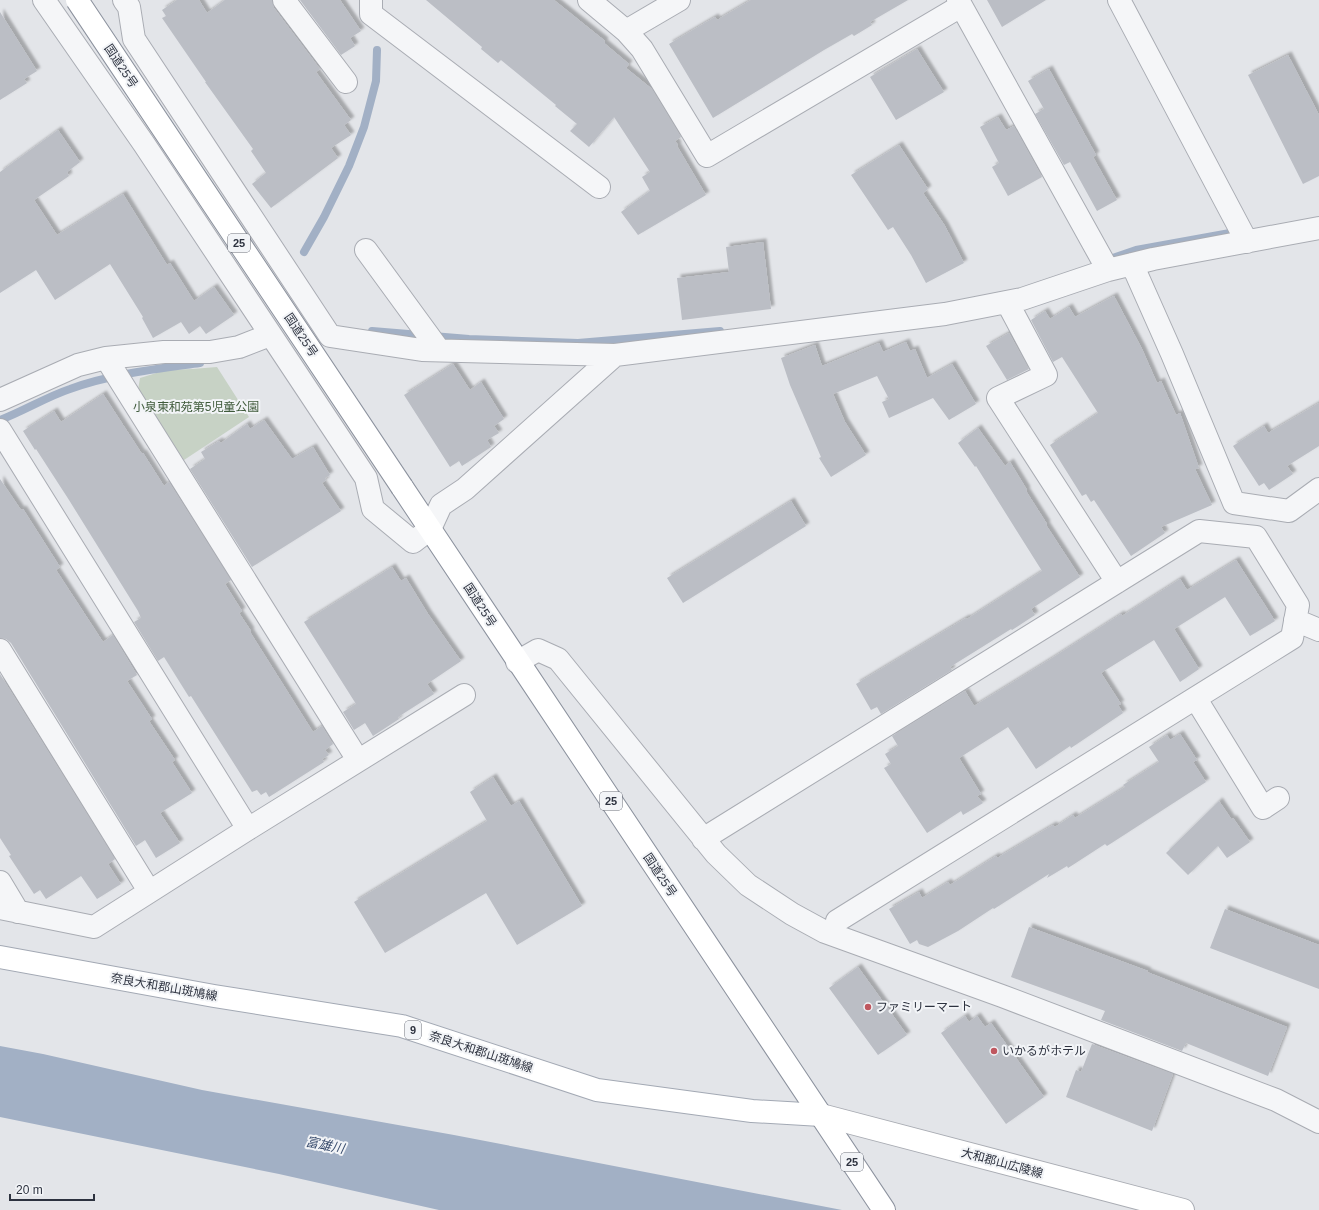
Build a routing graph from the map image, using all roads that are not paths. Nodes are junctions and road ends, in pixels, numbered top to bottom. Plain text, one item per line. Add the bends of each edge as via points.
1 (44, 0) edge
2 (77, 0) edge
3 (284, 0) edge
4 (371, 0) edge
5 (589, 0) edge
6 (679, 0) edge
7 (1119, 0) edge
8 (130, 2) edge
9 (959, 3) edge
10 (626, 31) junction
11 (346, 82) dead end
12 (185, 117) junction
13 (144, 144) junction
14 (598, 187) dead end
15 (1319, 228) edge
16 (1243, 235) junction
17 (366, 250) dead end
18 (1105, 264) junction
19 (1132, 264) junction
20 (1007, 302) junction
21 (270, 335) junction
22 (432, 341) junction
23 (615, 355) junction
24 (114, 372) junction
25 (0, 400) edge
26 (0, 430) edge
27 (1319, 489) edge
28 (1249, 505) junction
29 (430, 529) junction
30 (1245, 536) junction
31 (1117, 582) junction
32 (1295, 620) junction
33 (1319, 630) edge
34 (0, 650) edge
35 (517, 662) junction
36 (464, 695) dead end
37 (1196, 699) junction
38 (358, 760) junction
39 (1278, 798) dead end
40 (248, 829) junction
41 (703, 839) junction
42 (0, 882) edge
43 (149, 891) junction
44 (9, 910) edge
45 (837, 921) dead end
46 (0, 957) edge
47 (821, 1115) junction
48 (1319, 1122) edge
49 (884, 1210) edge
50 (1183, 1210) edge

1 - 13 street
2 - 29 main road, 国道25号 / 25, bridge
3 - 11 street
4 - 14 street via 371,14
5 - 10 street
6 - 10 street
7 - 16 street
8 - 12 street via 134,39
9 - 10 street via 707,156 642,49
9 - 18 street
12 - 13 street
12 - 22 street via 330,336 422,350
13 - 21 street
15 - 16 street
16 - 19 street
17 - 22 street
18 - 19 street
18 - 20 street via 1022,299
19 - 28 street via 1234,503
20 - 23 street via 945,314
20 - 31 street via 1046,375 998,398
21 - 24 street via 239,347 210,352 164,352
21 - 29 street via 366,478 373,509 413,542
22 - 23 street
23 - 29 street via 465,489 441,505
24 - 25 street via 78,365
24 - 38 street
26 - 40 street
27 - 28 street via 1289,511
28 - 30 street
29 - 35 main road, 国道25号 / 25
30 - 31 street via 1199,531
30 - 32 street via 1256,537 1298,605
31 - 41 street
32 - 33 street
32 - 37 street via 1292,638
34 - 43 street
35 - 41 street via 538,650 558,659
35 - 47 main road, 国道25号 / 25
36 - 38 street
37 - 39 street via 1263,808
37 - 45 street
38 - 40 street
40 - 43 street
41 - 48 street via 748,885 825,932 1276,1100
42 - 44 street
43 - 44 street via 94,927
46 - 47 main road, 奈良大和郡山斑鳩線 / 9 via 214,996 402,1026 597,1090 752,1111
47 - 49 main road, 国道25号 / 25
47 - 50 main road, 大和郡山広陵線

